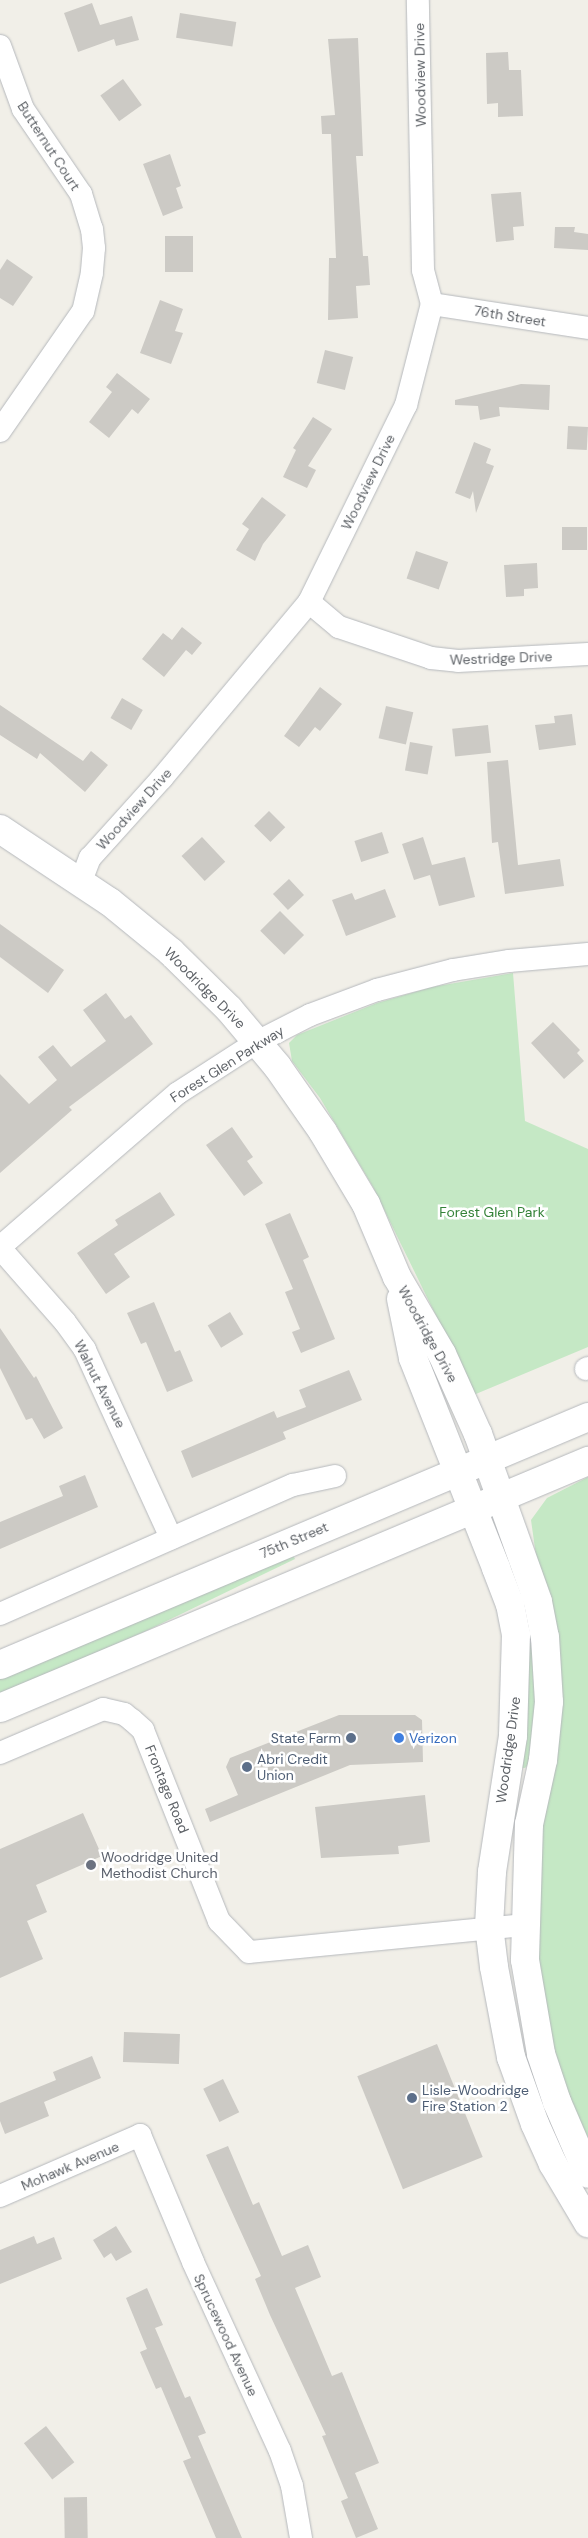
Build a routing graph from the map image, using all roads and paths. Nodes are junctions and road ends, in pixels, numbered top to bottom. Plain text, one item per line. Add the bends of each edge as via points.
1 (418, 0) edge
2 (0, 46) edge
3 (432, 304) junction
4 (588, 328) edge
5 (0, 431) edge
6 (309, 602) junction
7 (588, 654) edge
8 (0, 829) edge
9 (81, 881) junction
10 (588, 954) edge
11 (257, 1042) junction
12 (0, 1248) edge
13 (397, 1277) junction
14 (588, 1417) edge
15 (487, 1458) junction
16 (588, 1462) edge
17 (458, 1470) junction
18 (335, 1476) dead end
19 (502, 1498) junction
20 (474, 1510) junction
21 (171, 1538) junction
22 (0, 1614) edge
23 (0, 1665) edge
24 (0, 1708) edge
25 (0, 1753) edge
26 (525, 1925) junction
27 (489, 1926) junction
28 (140, 2135) joint
29 (588, 2174) edge
30 (0, 2196) edge
31 (588, 2223) edge
32 (302, 2538) edge

1 - 3 street, Woodview Drive via 423,270
2 - 5 street, Butternut Court via 23,110 81,194 92,229 94,248 83,311
3 - 4 street, 76th Street
3 - 6 street, Woodview Drive via 406,405
6 - 7 street, Westridge Drive via 339,627 431,658 458,661
6 - 9 street, Woodview Drive via 162,778 90,858
8 - 9 street, Woodridge Drive
9 - 11 street, Woodridge Drive via 171,952 207,986
10 - 11 street, Forest Glen Parkway via 488,963 416,978 333,1006
11 - 12 street, Forest Glen Parkway via 155,1111
11 - 13 street, Woodridge Drive via 302,1100 351,1178
12 - 21 street, Walnut Avenue via 86,1350
13 - 15 street, Woodridge Drive via 442,1354
13 - 17 street, Woodridge Drive via 413,1358
14 - 15 street, 75th Street
15 - 17 street, 75th Street
15 - 19 street, Woodridge Drive
16 - 19 street
17 - 20 street, Woodridge Drive
17 - 23 street, 75th Street
18 - 21 street via 293,1485
19 - 20 street
19 - 26 street, Woodridge Drive via 538,1602 545,1637 547,1730 529,1824
20 - 24 street
20 - 27 street, Woodridge Drive via 510,1604 518,1652 513,1736 497,1827
21 - 22 street
25 - 27 street, Frontage Road via 103,1709 124,1714 132,1720 143,1730 220,1920 249,1952
26 - 27 street, Frontage Road
26 - 29 street, Woodridge Drive via 528,1980 541,2054 556,2102
27 - 31 street, Woodridge Drive via 499,2002 511,2057 553,2164
28 - 30 street, Mohawk Avenue
28 - 32 street, Sprucewood Avenue via 193,2262 280,2451 292,2486

